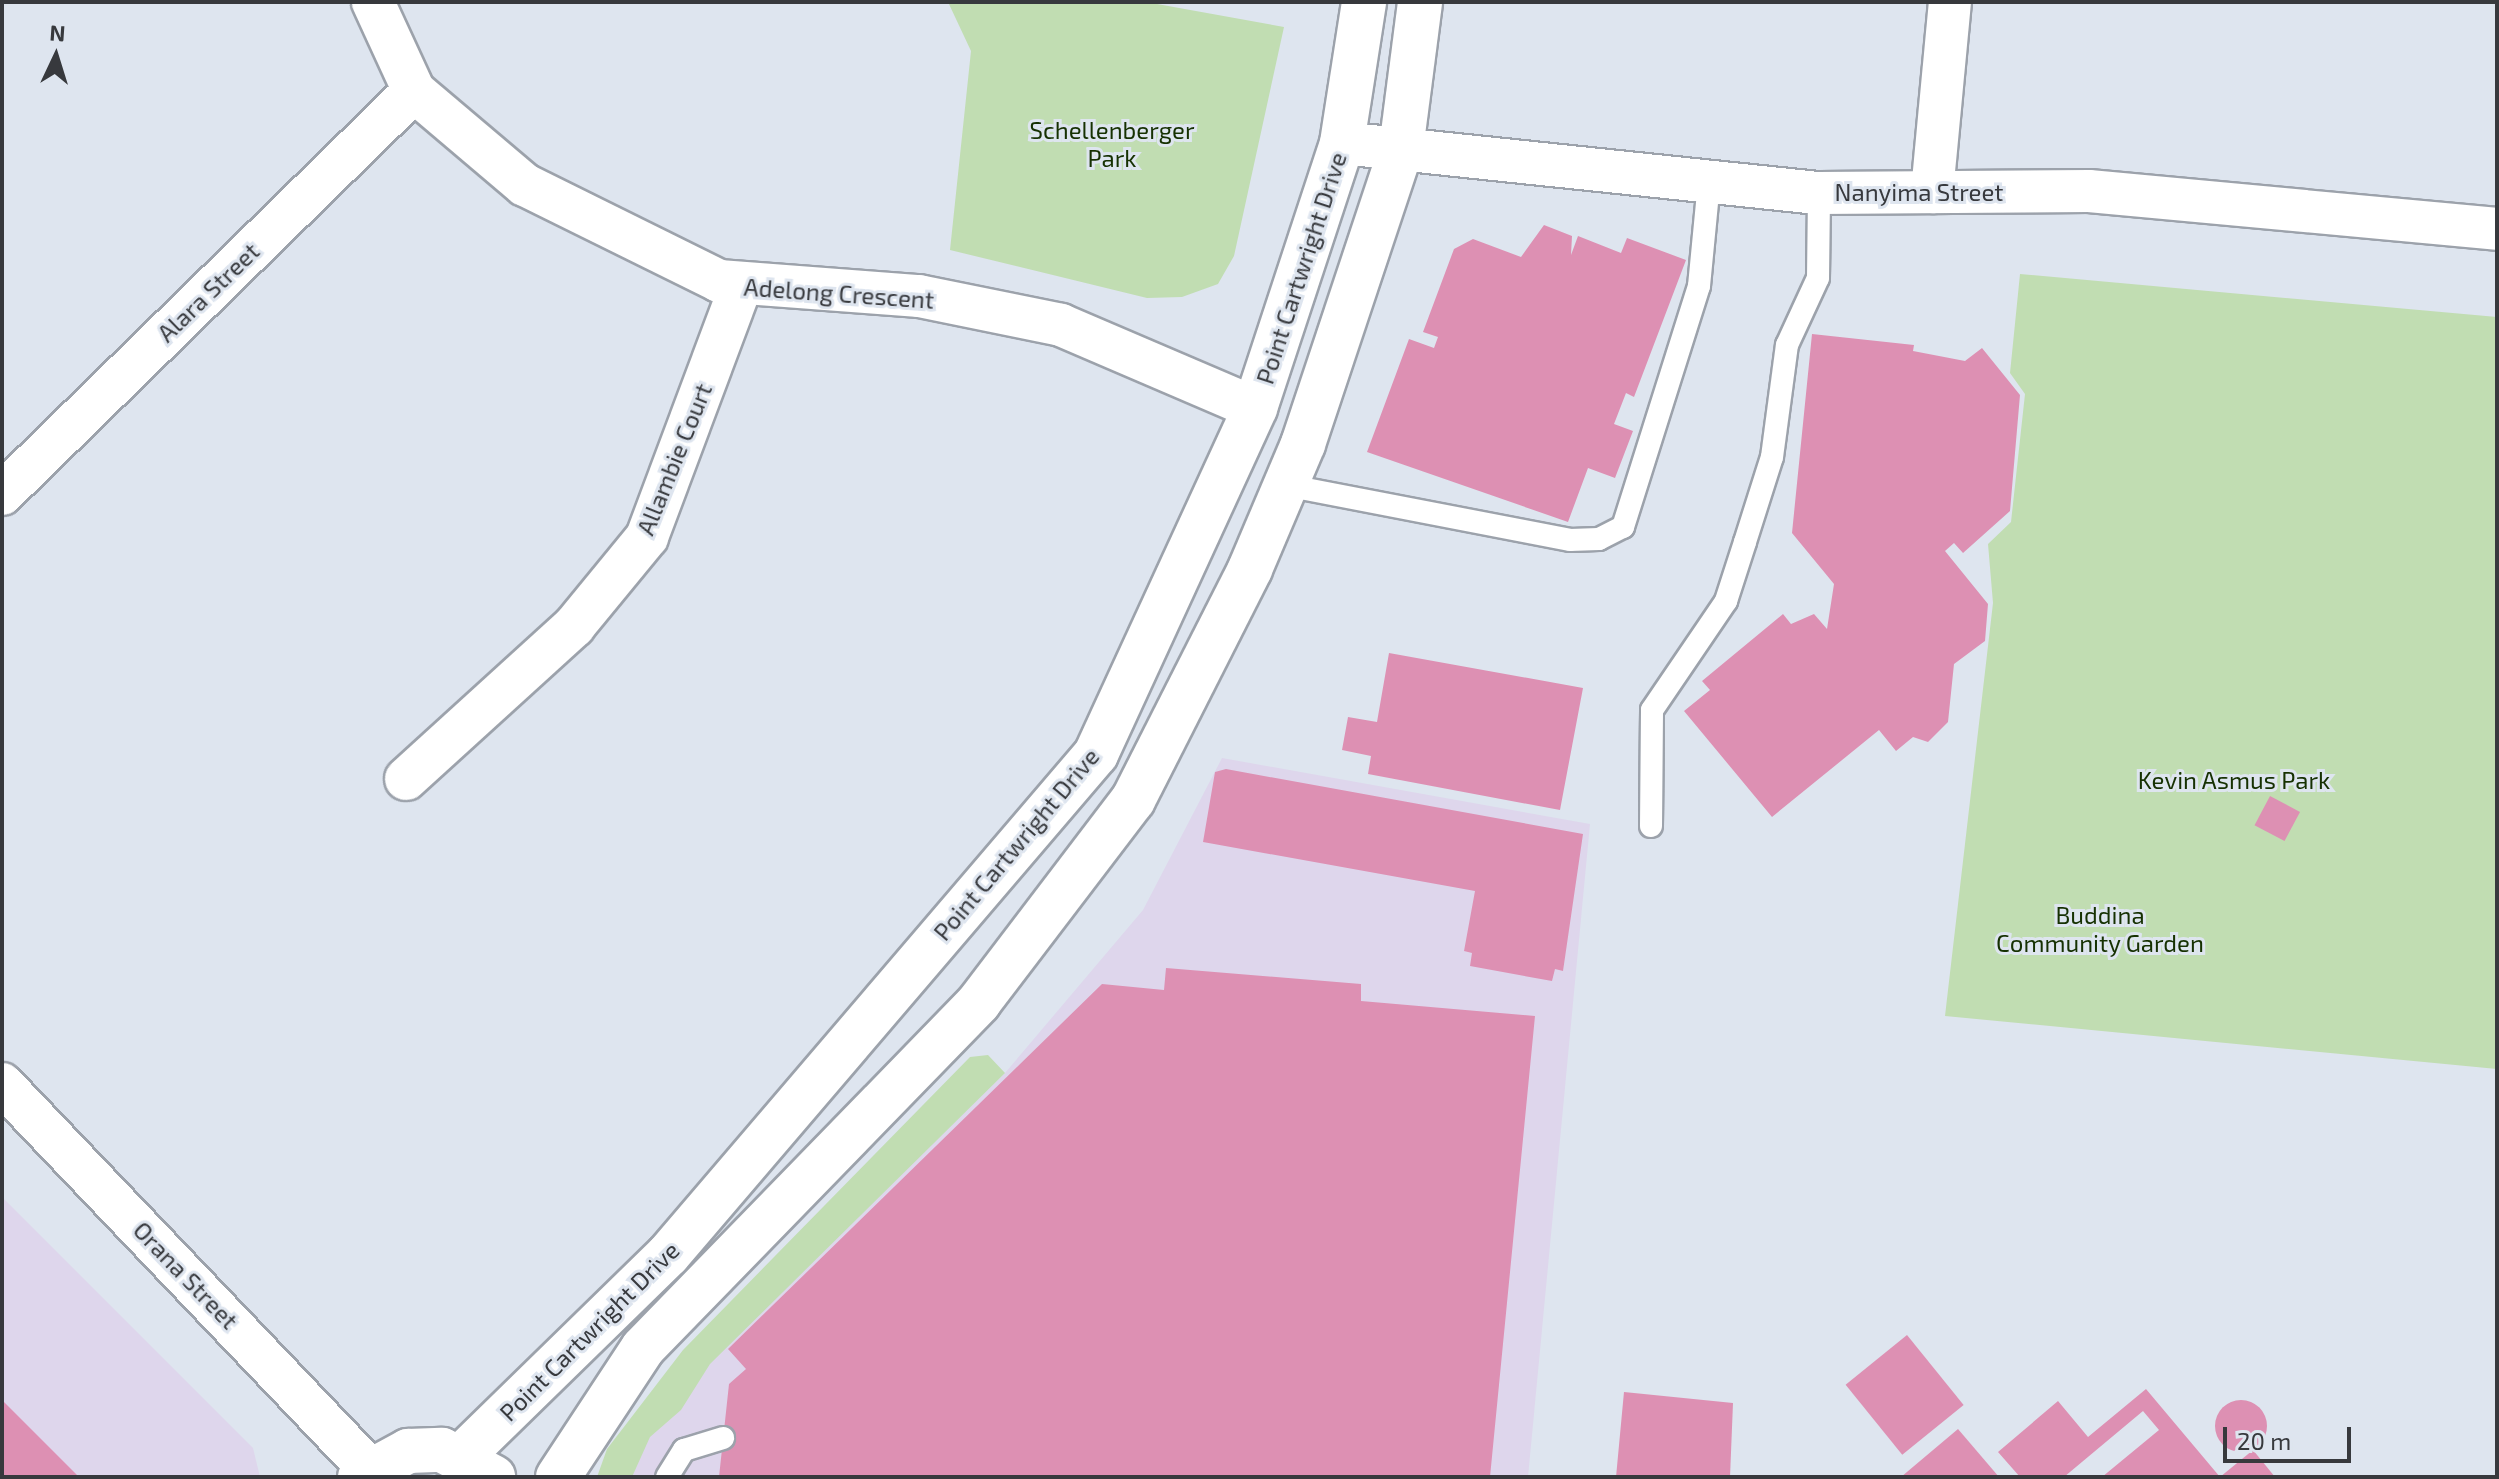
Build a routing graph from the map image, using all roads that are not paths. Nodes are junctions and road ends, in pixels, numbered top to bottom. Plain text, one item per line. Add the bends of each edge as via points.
1 (373, 2) edge
2 (1364, 2) edge
3 (1420, 2) edge
4 (1950, 2) edge
5 (414, 91) junction
6 (1342, 143) junction
7 (1401, 149) junction
8 (1709, 182) junction
9 (1932, 192) junction
10 (1819, 193) junction
11 (2497, 229) edge
12 (740, 288) junction
13 (1255, 408) junction
14 (1285, 485) junction
15 (2, 494) edge
16 (406, 779) dead end
17 (1651, 826) dead end
18 (2, 1084) edge
19 (723, 1438) dead end
20 (477, 1466) edge
21 (364, 1473) edge
22 (558, 1477) edge
23 (667, 1477) edge

1 - 5 street, Adelong Crescent
2 - 6 main road, Point Cartwright Drive
3 - 7 main road, Point Cartwright Drive
4 - 9 street
5 - 12 street, Adelong Crescent via 525,185
5 - 15 street, Alara Street
6 - 7 street, Nanyima Street
6 - 13 main road, Point Cartwright Drive
7 - 8 street, Nanyima Street
7 - 14 main road, Point Cartwright Drive
8 - 10 street, Nanyima Street
8 - 14 lane via 1699,286 1623,527 1599,539 1570,540
9 - 10 street, Nanyima Street
9 - 11 street, Nanyima Street via 2089,191
10 - 17 lane via 1818,278 1787,345 1772,457 1726,601 1652,710
12 - 13 street, Adelong Crescent via 919,296 1061,325
12 - 16 street, Allambie Court via 647,537 574,626
13 - 20 main road, Point Cartwright Drive via 1096,754 668,1255
14 - 22 main road, Point Cartwright Drive via 1133,800 979,1002 661,1327
18 - 21 street, Orana Street
19 - 23 lane via 684,1450
20 - 21 main road via 408,1451

